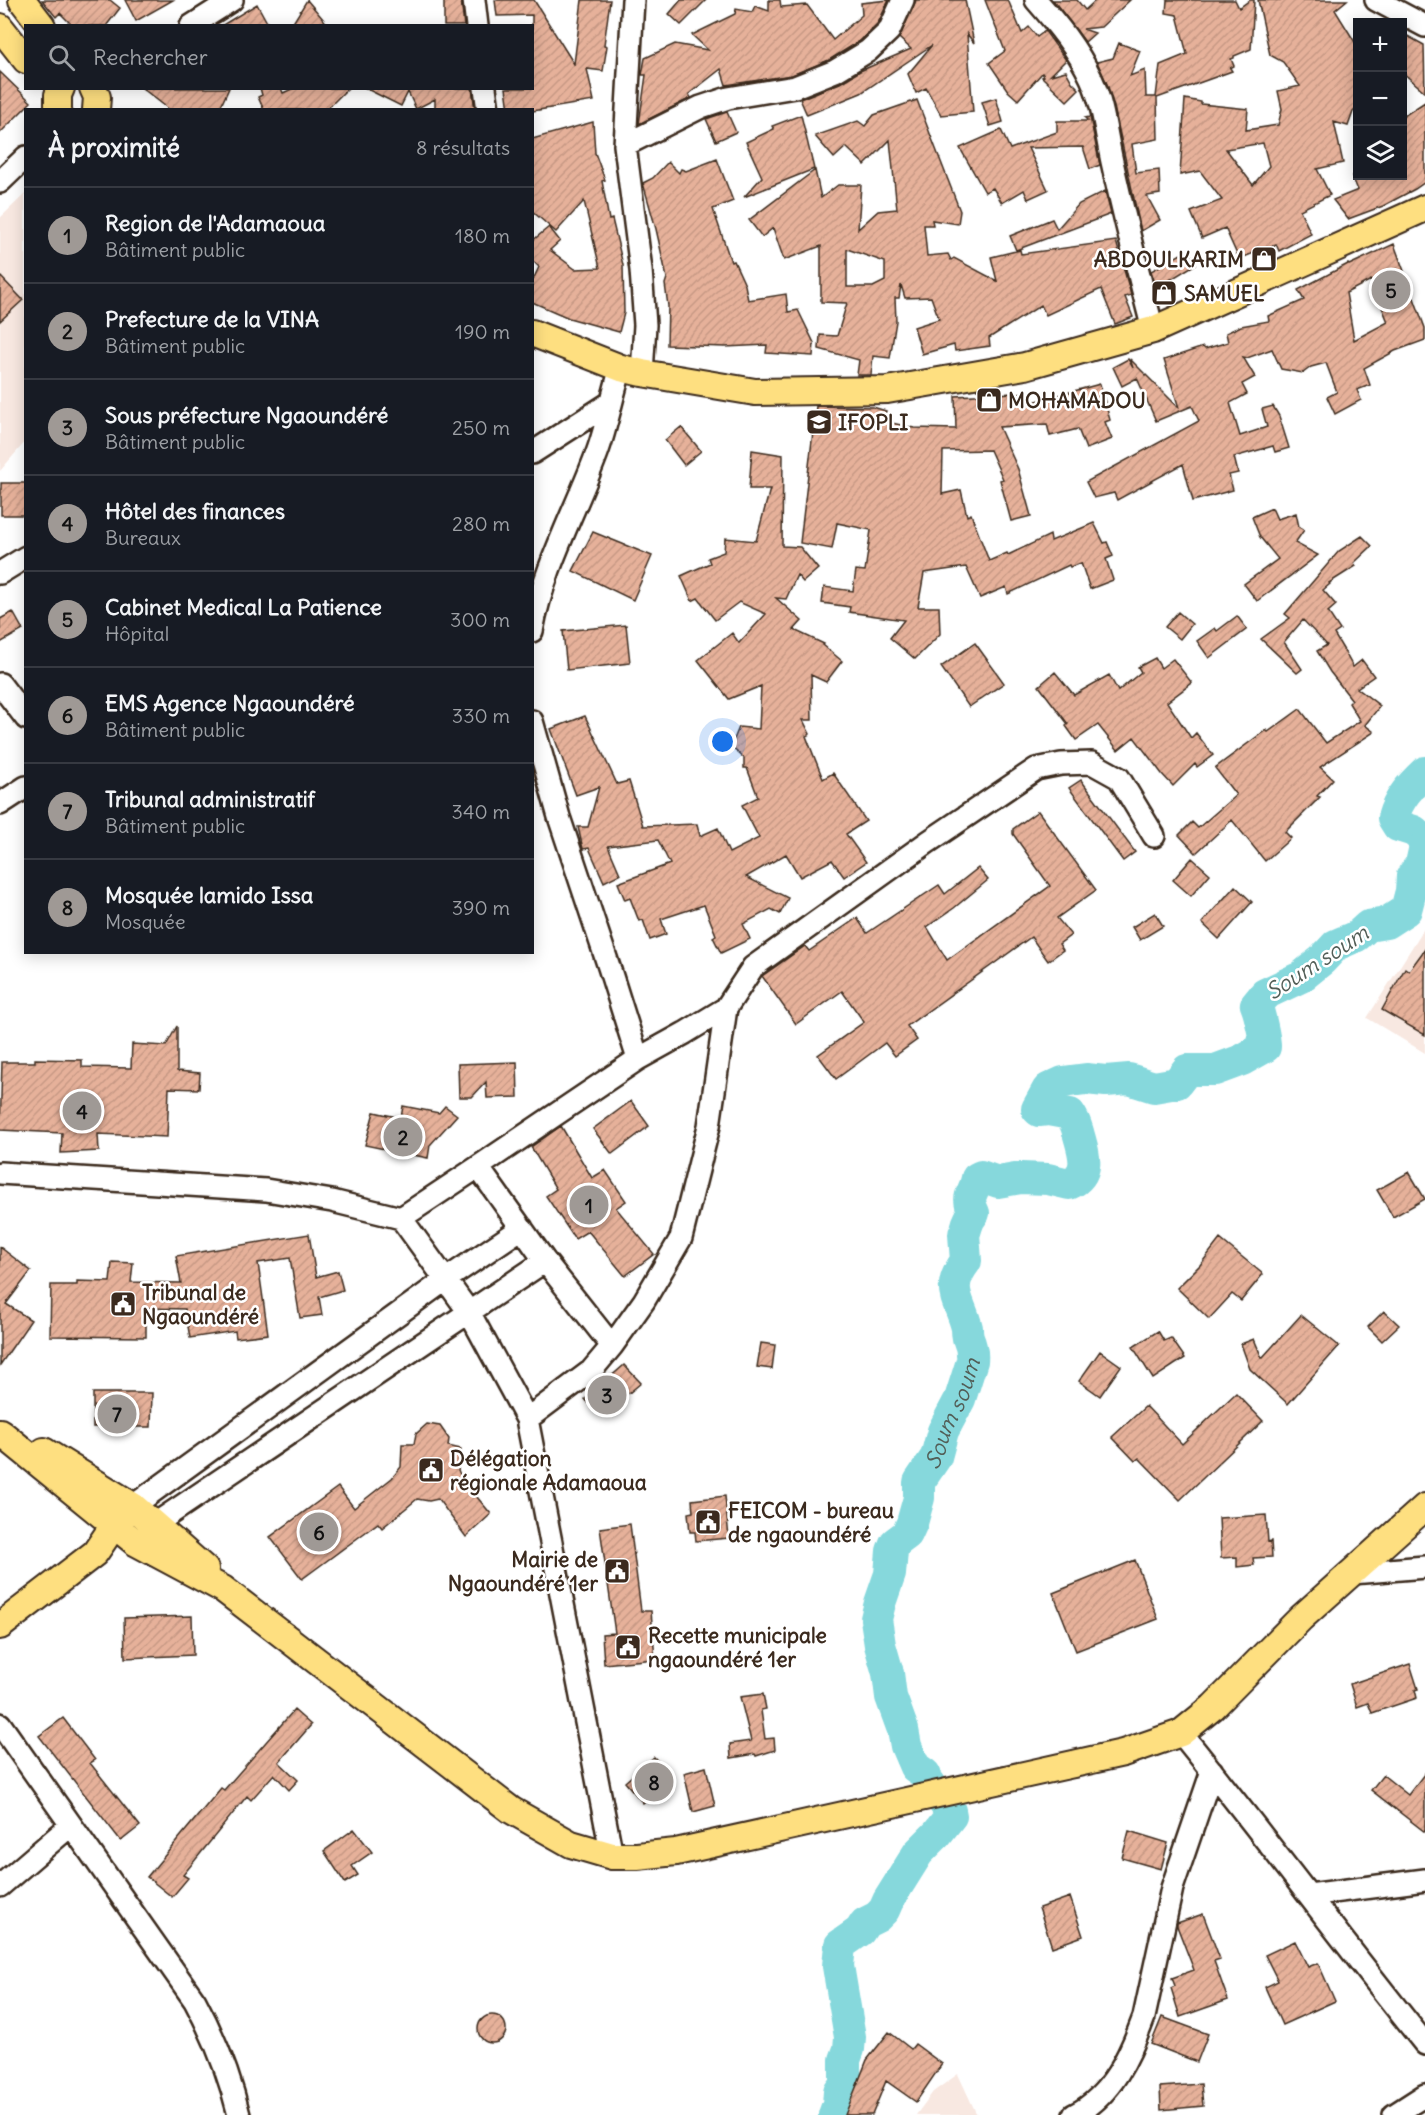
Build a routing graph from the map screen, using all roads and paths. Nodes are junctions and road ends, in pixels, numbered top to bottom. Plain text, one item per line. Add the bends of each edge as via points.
1 (22, 0) edge
2 (232, 0) edge
3 (474, 0) edge
4 (633, 0) edge
5 (903, 0) edge
6 (1036, 0) edge
7 (1376, 0) edge
8 (40, 24) edge
9 (194, 24) edge
10 (477, 24) edge
11 (1425, 26) edge
12 (0, 27) edge
13 (24, 57) edge
14 (485, 90) edge
15 (488, 108) edge
16 (625, 145) junction
17 (24, 159) edge
18 (0, 182) edge
19 (1425, 208) edge
20 (1153, 330) junction
21 (534, 334) edge
22 (631, 371) junction
23 (610, 403) junction
24 (534, 452) edge
25 (24, 558) edge
26 (0, 573) edge
27 (534, 622) edge
28 (0, 684) edge
29 (24, 715) edge
30 (534, 728) edge
31 (24, 788) edge
32 (0, 804) edge
33 (1154, 836) dead end
34 (726, 1008) junction
35 (638, 1059) junction
36 (478, 1167) junction
37 (0, 1173) edge
38 (401, 1218) junction
39 (522, 1228) junction
40 (545, 1261) junction
41 (445, 1280) junction
42 (469, 1312) junction
43 (612, 1346) junction
44 (526, 1419) junction
45 (0, 1431) edge
46 (133, 1506) junction
47 (1425, 1507) edge
48 (155, 1524) junction
49 (114, 1525) junction
50 (135, 1542) junction
51 (94, 1553) junction
52 (1425, 1567) edge
53 (1352, 1573) junction
54 (223, 1589) junction
55 (0, 1626) edge
56 (0, 1724) edge
57 (1181, 1733) junction
58 (1212, 1771) junction
59 (71, 1825) junction
60 (612, 1856) junction
61 (1425, 1880) edge
62 (0, 1886) edge
63 (1309, 1895) junction
64 (1425, 2044) edge
65 (1425, 2095) edge
66 (1080, 2114) edge
67 (239, 2115) edge
68 (1394, 2115) edge

1 - 8 main road
2 - 9 street
3 - 10 street
4 - 16 street
5 - 16 street via 889,31 868,51 835,71 795,87 728,98 701,107
6 - 20 street via 1064,32 1101,102
7 - 11 street
12 - 13 main road
14 - 15 street
16 - 22 street via 645,325
17 - 18 street
19 - 20 main road
20 - 22 main road via 1025,366 887,390 755,392
21 - 22 main road
22 - 23 street
23 - 24 street
23 - 27 street via 597,452 559,543
25 - 26 street
28 - 29 street
30 - 35 street
31 - 32 street
33 - 34 street via 1119,778 1092,763 1036,769 753,967
34 - 35 street
34 - 43 street via 709,1126 681,1238
35 - 36 street
36 - 38 street
36 - 39 street
37 - 38 street via 266,1190
38 - 41 street
39 - 40 street
39 - 41 street
40 - 42 street
40 - 43 street
41 - 42 street
41 - 46 street
42 - 44 street
42 - 48 street
43 - 44 street via 591,1371
44 - 60 street
45 - 46 main road via 24,1440
45 - 49 main road
46 - 48 main road
46 - 49 main road
47 - 53 main road
48 - 50 main road
48 - 54 main road
49 - 50 main road
49 - 51 main road
50 - 51 main road
50 - 54 main road
51 - 55 main road
52 - 53 street
53 - 57 main road
54 - 60 main road via 511,1810 571,1844
56 - 59 street
57 - 58 street
57 - 60 main road via 1123,1753 676,1852
58 - 63 street
58 - 66 street via 1172,1888 1144,2017 1112,2085
59 - 62 street
59 - 67 street via 195,2001 213,2034
61 - 63 street
63 - 64 street
65 - 68 street

